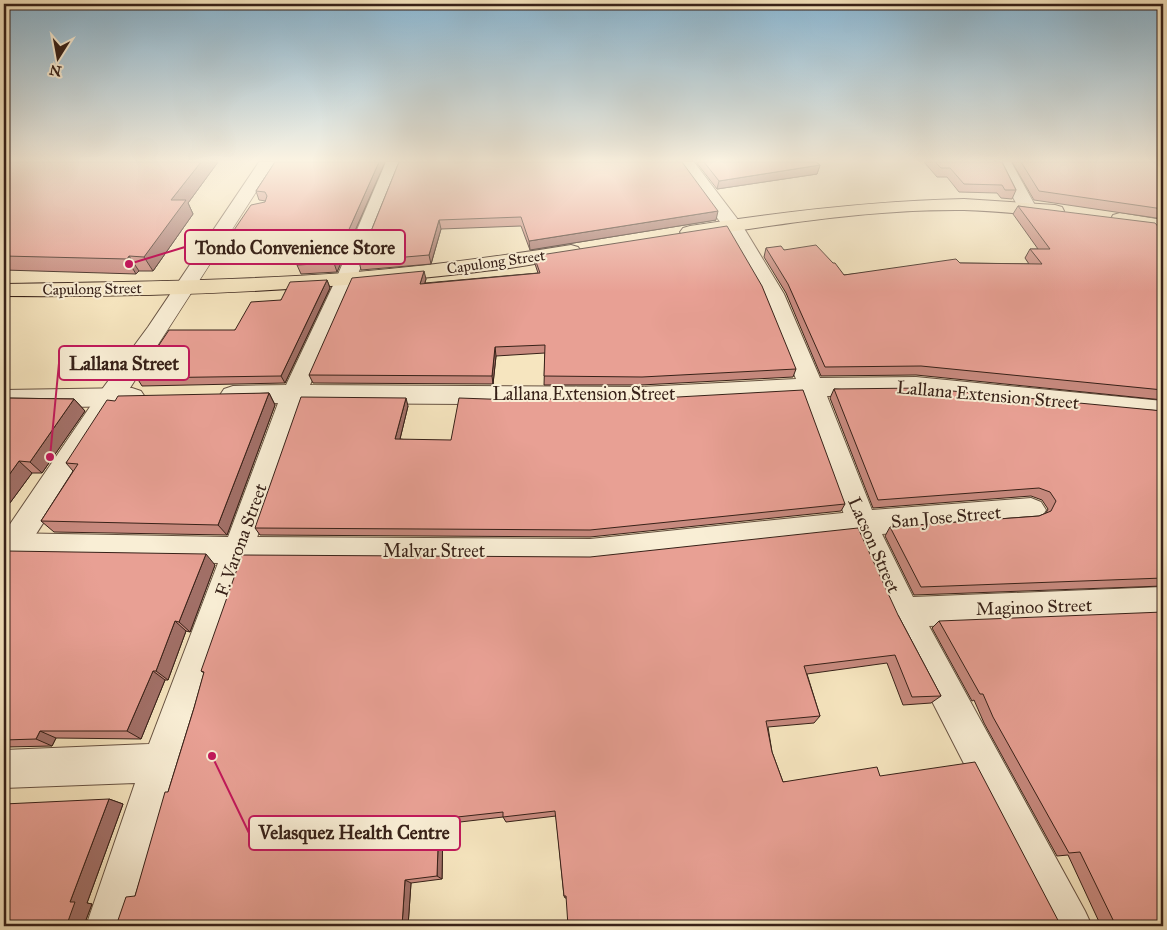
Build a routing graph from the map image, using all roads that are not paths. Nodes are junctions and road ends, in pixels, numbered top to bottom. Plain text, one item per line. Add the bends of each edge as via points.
1 (371, 205) edge
2 (717, 205) edge
3 (909, 205) edge
4 (998, 205) edge
5 (238, 206) joint
6 (260, 206) edge
7 (1027, 207) joint
8 (1072, 213) edge
9 (1099, 216) edge
10 (732, 225) junction
11 (1161, 228) edge
12 (674, 235) edge
13 (586, 249) edge
14 (346, 279) junction
15 (183, 288) junction
16 (4, 290) edge
17 (812, 387) junction
18 (294, 394) junction
19 (206, 396) edge
20 (158, 397) edge
21 (109, 398) junction
22 (4, 399) edge
23 (1163, 410) edge
24 (1031, 510) dead end
25 (862, 523) junction
26 (6, 550) edge
27 (237, 550) junction
28 (1163, 602) edge
29 (904, 612) junction
30 (161, 763) junction
31 (4, 769) edge
32 (108, 926) edge
33 (1070, 926) edge

1 - 14 street, F. Varona Street
2 - 10 street, Lacson Street
3 - 10 main road
4 - 7 main road
5 - 6 street
5 - 15 street
7 - 8 main road
9 - 11 main road
10 - 12 main road
10 - 17 street, Lacson Street via 773,294
13 - 14 main road, Capulong Street via 469,267
14 - 15 main road, Capulong Street
14 - 18 street, F. Varona Street
15 - 16 main road, Capulong Street
15 - 21 street
17 - 18 street, Lallana Extension Street via 640,396
17 - 23 street, Lallana Extension Street via 916,386
17 - 25 street, Lacson Street
18 - 19 street, Lallana Extension Street
18 - 27 street, F. Varona Street
20 - 21 street
21 - 22 street
21 - 26 street
24 - 25 street, San Jose Street
25 - 27 street, Malvar Street via 590,552
25 - 29 street, Lacson Street
26 - 27 street, Malvar Street
27 - 30 street, F. Varona Street
28 - 29 street, Maginoo Street
29 - 33 street, Lacson Street
30 - 31 street
30 - 32 street, F. Varona Street

